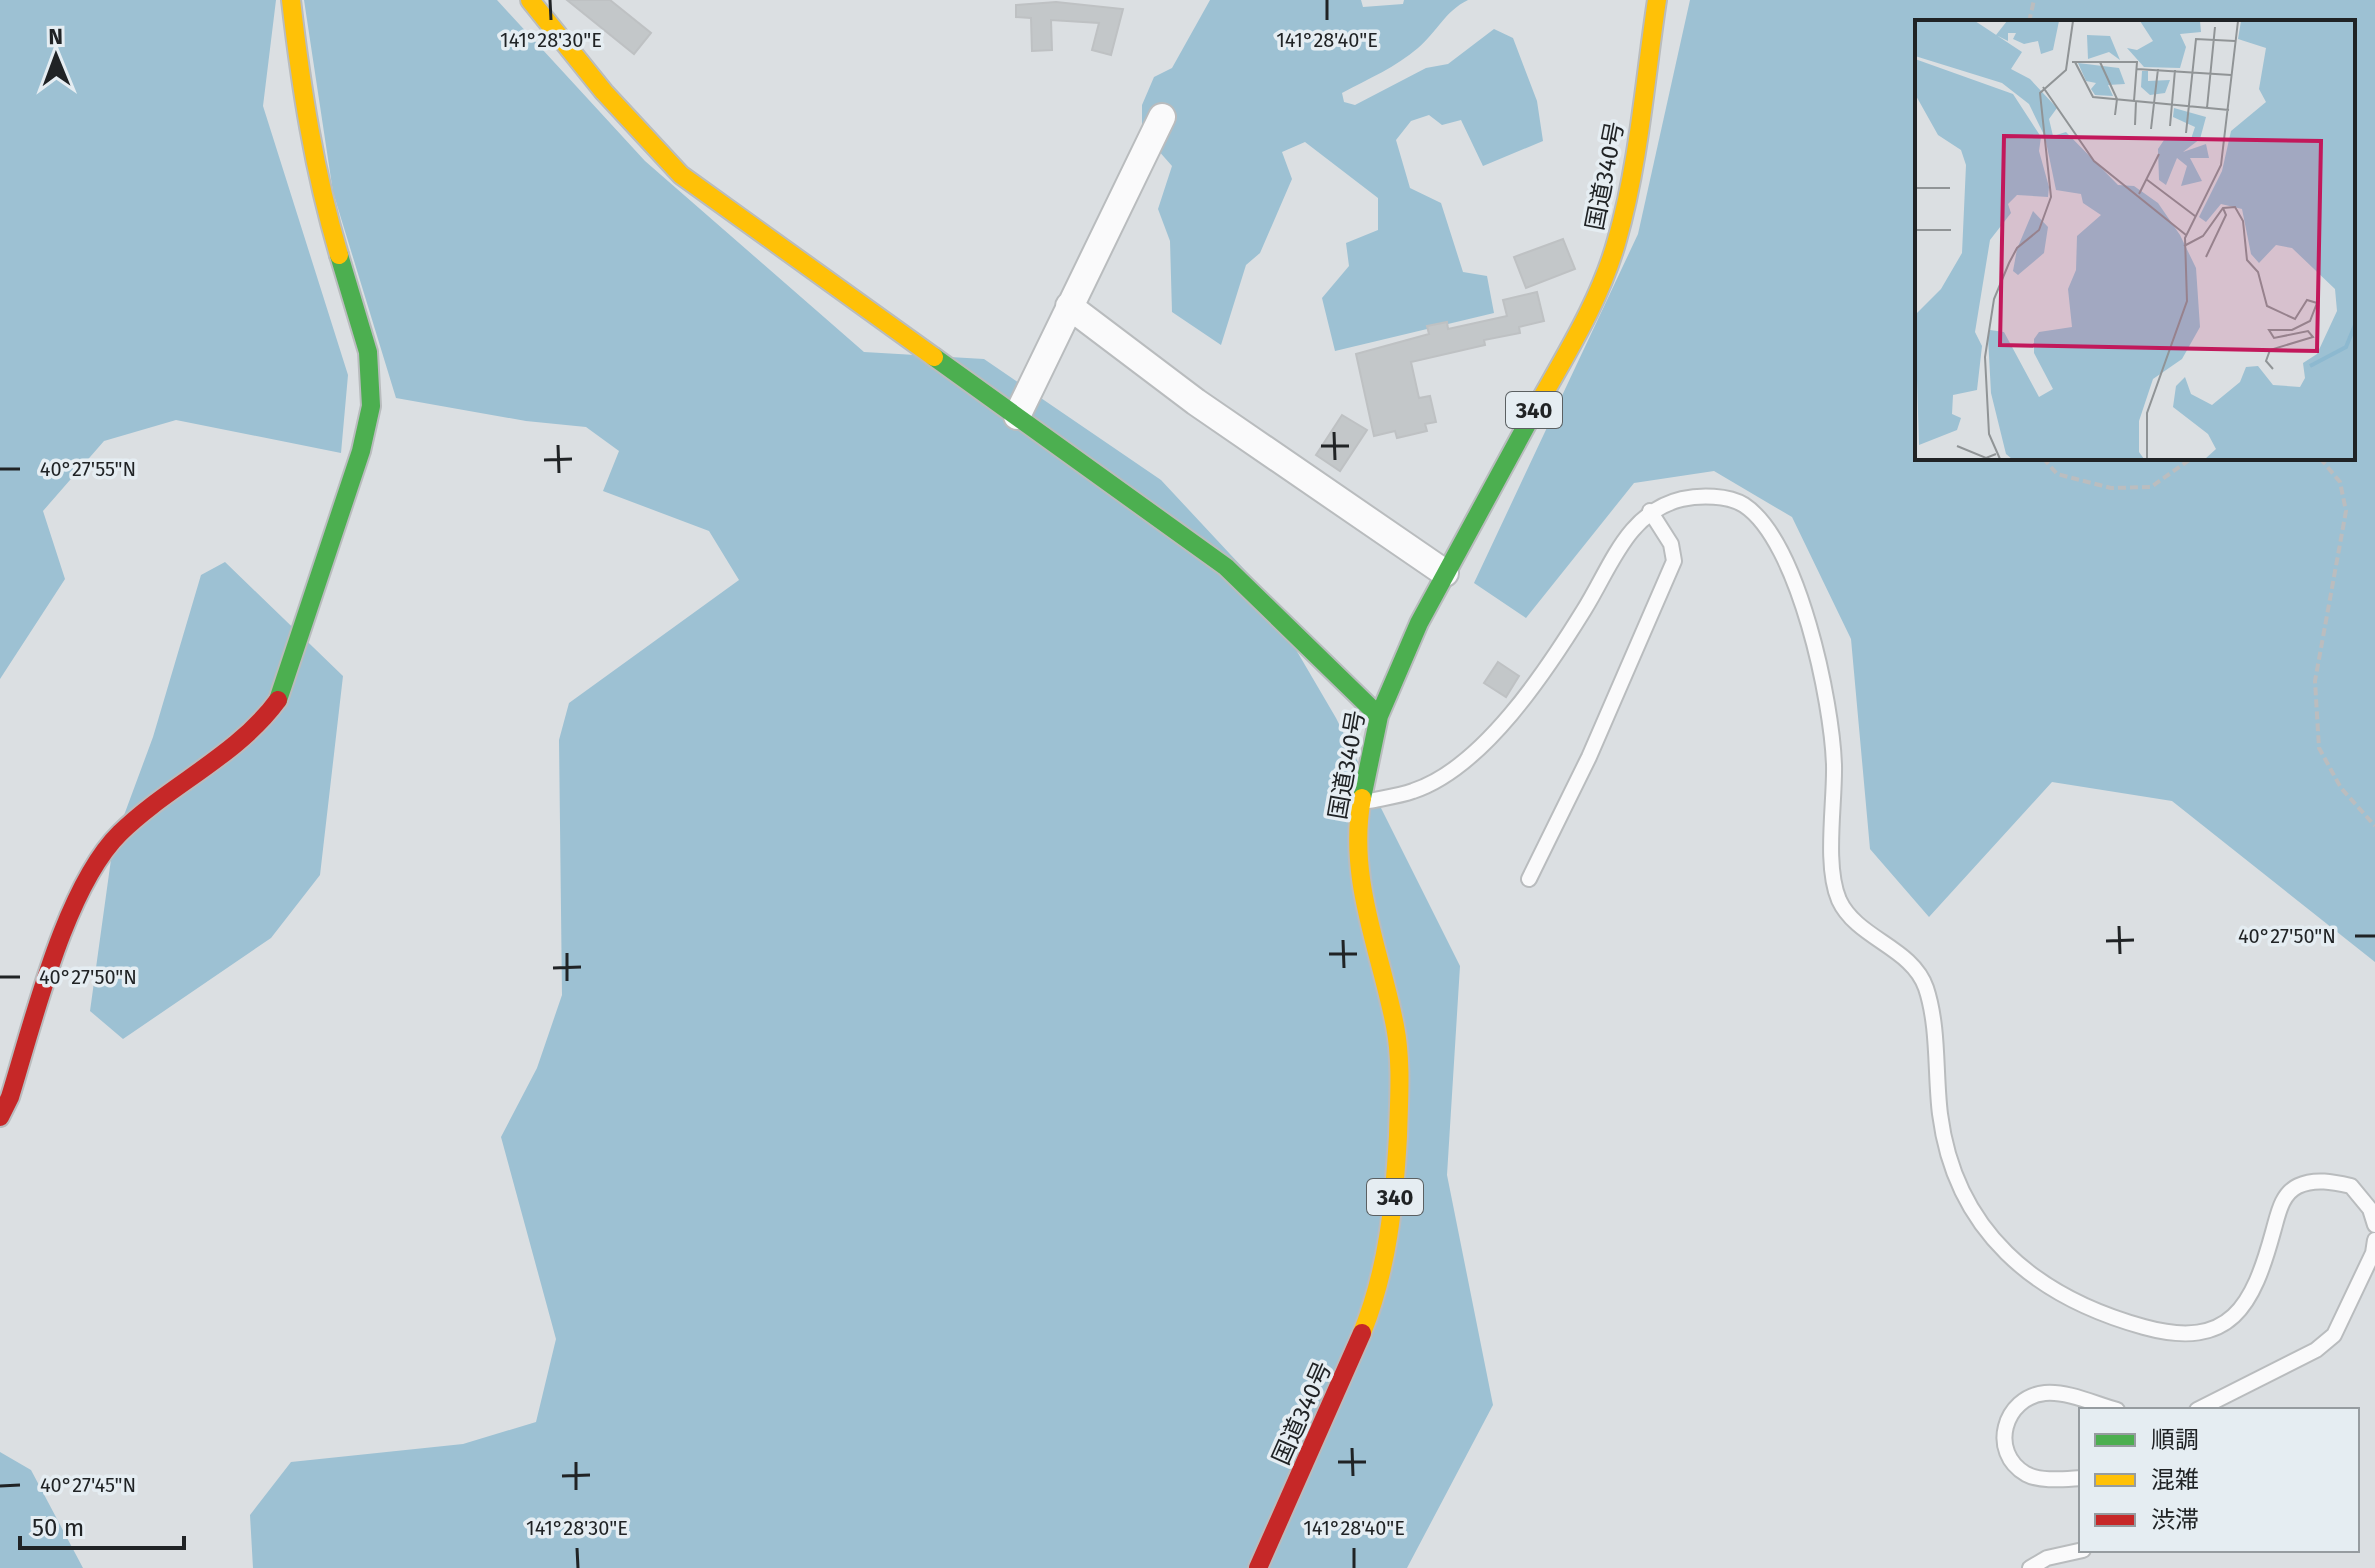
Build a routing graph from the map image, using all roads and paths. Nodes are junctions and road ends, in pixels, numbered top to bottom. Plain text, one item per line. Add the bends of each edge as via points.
1 (291, 0) edge
2 (530, 0) edge
3 (1657, 0) edge
4 (2034, 0) edge
5 (2029, 20) edge
6 (1162, 117) dead end
7 (1069, 306) junction
8 (1017, 416) junction
9 (2045, 460) edge
10 (2189, 460) edge
11 (2322, 460) edge
12 (1650, 511) junction
13 (1445, 573) junction
14 (1379, 716) junction
15 (1361, 803) junction
16 (2375, 826) edge
17 (1529, 879) dead end
18 (0, 1117) edge
19 (2375, 1225) edge
20 (2375, 1240) edge
21 (2110, 1408) edge
22 (2201, 1408) edge
23 (2079, 1478) edge
24 (2079, 1551) edge
25 (1258, 1568) edge
26 (2030, 1568) edge

1 - 18 main road via 322,199 368,352 371,406 361,451 279,698 257,728 117,836 91,873 55,952
2 - 8 main road via 604,92 681,175
3 - 13 main road, 国道340号 / 340 via 1617,242 1594,302
4 - 5 path
6 - 7 street
7 - 8 street
7 - 13 street via 1196,402
8 - 14 main road via 1226,567
9 - 10 path via 2057,474 2111,488 2151,487
11 - 16 path via 2340,482 2346,511 2315,681 2319,748 2341,788
12 - 15 lane via 1624,537 1583,611 1503,727 1458,765 1416,790
12 - 17 lane via 1671,544 1674,561
12 - 19 lane via 1684,498 1720,497 1743,505 1763,524 1786,560 1804,607 1827,714 1834,759 1834,876 1839,899 1852,919 1915,966 1926,986 1940,1118 1951,1165 1967,1205 1992,1242 2027,1274 2060,1293 2140,1326 2204,1333 2229,1321 2252,1298 2281,1202 2295,1187 2322,1180 2351,1186 2370,1209
13 - 14 main road, 国道340号 / 340
14 - 15 main road, 国道340号 / 340
15 - 25 main road, 国道340号 / 340 via 1362,899 1395,1027 1400,1080 1394,1214 1380,1288
20 - 22 lane via 2334,1335 2316,1350
21 - 23 lane via 2042,1393 2027,1398 2008,1416 2006,1448 2027,1474
24 - 26 lane

